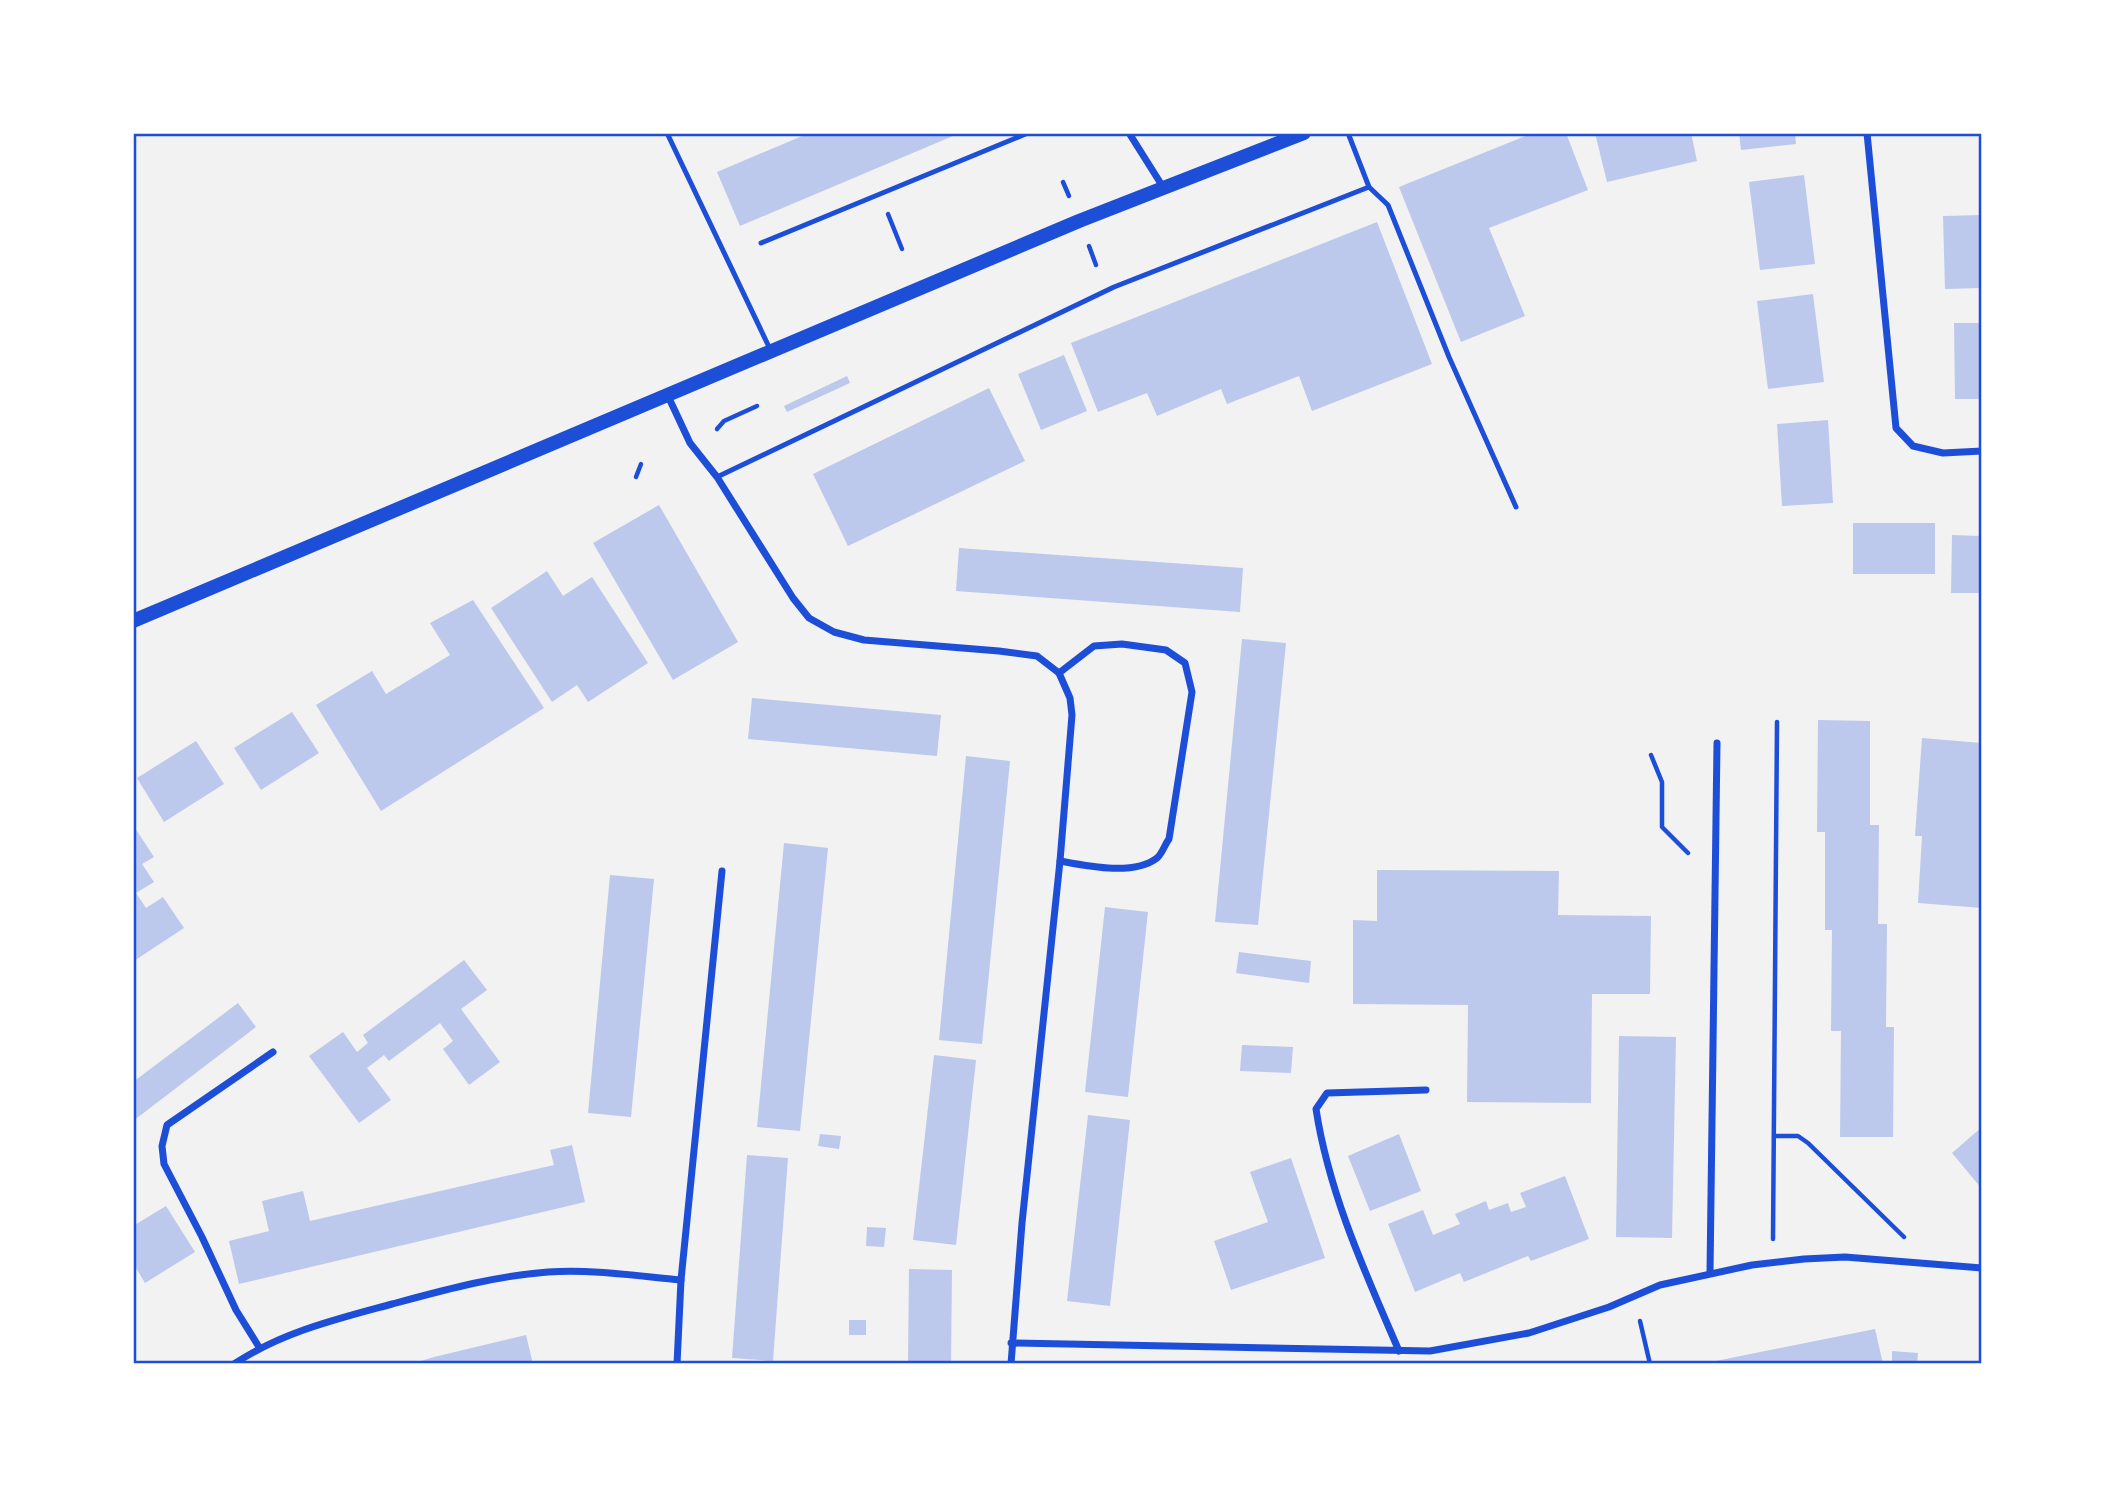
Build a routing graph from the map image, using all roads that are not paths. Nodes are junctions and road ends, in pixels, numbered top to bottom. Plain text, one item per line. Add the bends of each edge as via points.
1 (667, 133) edge
2 (1028, 133) edge
3 (1129, 133) edge
4 (1304, 133) edge
5 (1348, 133) edge
6 (1867, 133) edge
7 (1163, 187) junction
8 (1368, 187) junction
9 (761, 243) dead end
10 (771, 352) junction
11 (668, 396) junction
12 (1982, 451) edge
13 (718, 477) junction
14 (1516, 507) dead end
15 (133, 621) edge
16 (1059, 673) junction
17 (1717, 743) dead end
18 (1060, 861) junction
19 (722, 871) dead end
20 (273, 1052) dead end
21 (1426, 1090) dead end
22 (1982, 1268) edge
23 (1710, 1273) junction
24 (681, 1280) junction
25 (1011, 1343) junction
26 (259, 1347) junction
27 (1399, 1351) junction
28 (234, 1364) edge
29 (677, 1364) edge
30 (1011, 1364) edge

1 - 10 lane
2 - 9 lane
3 - 7 street
4 - 7 main road
5 - 8 lane
6 - 12 street via 1896,428 1913,446 1943,453
7 - 10 main road
8 - 13 lane via 1114,287
8 - 14 lane via 1388,205
10 - 11 main road
11 - 13 street via 690,443
11 - 15 main road
13 - 16 street via 808,618 834,632 864,640 1037,656
16 - 18 street via 1073,715
16 - 18 street via 1094,646 1122,644 1166,650 1185,663 1192,692 1169,839 1157,858 1110,869
17 - 23 street
18 - 25 street
19 - 24 street
20 - 26 street via 167,1125 162,1146 164,1164
21 - 27 street via 1327,1093 1316,1109 1342,1215
22 - 23 street via 1845,1257
23 - 27 street via 1660,1285 1528,1333 1430,1351
24 - 26 street via 551,1272 497,1277 313,1325
24 - 29 street
25 - 27 street
25 - 30 street
26 - 28 street

